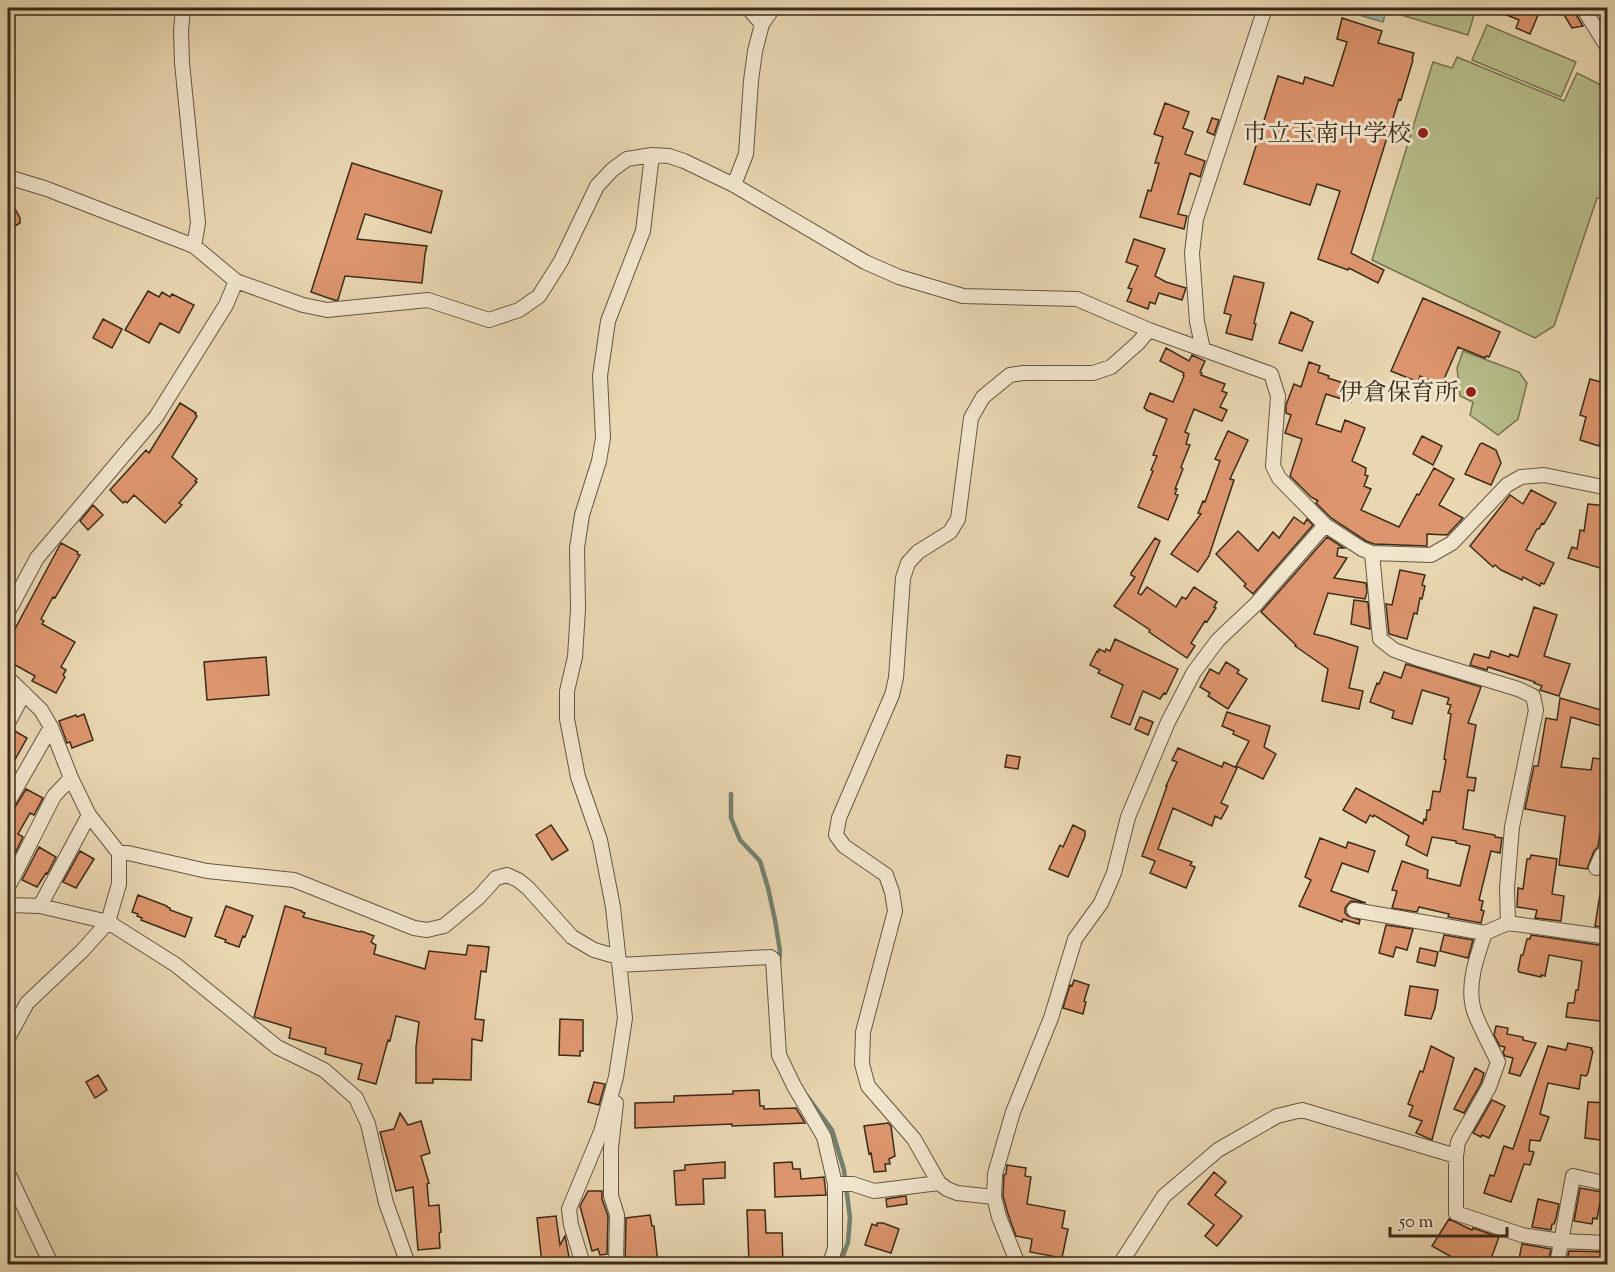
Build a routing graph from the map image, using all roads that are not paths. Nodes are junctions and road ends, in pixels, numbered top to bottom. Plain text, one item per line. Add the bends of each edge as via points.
1 (183, 8) edge
2 (748, 8) edge
3 (773, 8) edge
4 (1265, 8) edge
5 (1582, 8) edge
6 (762, 24) junction
7 (1608, 48) edge
8 (652, 155) junction
9 (8, 177) edge
10 (734, 185) junction
11 (194, 246) junction
12 (236, 281) junction
13 (1149, 330) junction
14 (1203, 349) junction
15 (1608, 488) edge
16 (1325, 525) junction
17 (1372, 553) junction
18 (8, 612) edge
19 (8, 678) edge
20 (24, 693) junction
21 (8, 723) edge
22 (51, 727) junction
23 (71, 778) junction
24 (8, 802) edge
25 (89, 815) junction
26 (1608, 851) edge
27 (119, 853) junction
28 (1596, 868) dead end
29 (8, 887) edge
30 (8, 905) edge
31 (40, 906) junction
32 (1354, 910) dead end
33 (108, 922) junction
34 (1508, 923) junction
35 (1485, 933) junction
36 (1608, 937) edge
37 (619, 961) junction
38 (8, 1038) edge
39 (616, 1077) junction
40 (1456, 1156) junction
41 (8, 1173) edge
42 (939, 1183) junction
43 (842, 1184) junction
44 (1608, 1184) edge
45 (994, 1197) junction
46 (1561, 1241) junction
47 (1608, 1243) edge
48 (51, 1264) edge
49 (408, 1264) edge
50 (584, 1264) edge
51 (616, 1264) edge
52 (830, 1264) edge
53 (1018, 1264) edge
54 (1120, 1264) edge
55 (1557, 1264) edge

1 - 11 street via 183,63 198,223
2 - 6 street
3 - 6 street
4 - 14 street via 1196,219 1192,253
5 - 7 street
6 - 10 street via 753,61 746,154
8 - 10 street via 684,161
8 - 12 street via 627,159 597,186 561,261 539,296 519,310 489,320 428,300 327,309 303,305
8 - 37 street via 642,231 608,321 600,376 603,438 577,548 578,609 567,691 567,719 578,777 600,840
9 - 11 street
10 - 13 street via 865,262 899,277 963,296 1077,299
11 - 12 street
12 - 18 street via 226,305 156,417 37,558
13 - 14 street
13 - 42 street via 1111,368 1093,373 1010,375 983,397 971,418 958,519 951,532 908,562 903,578 892,695 839,819 836,835 844,846 886,875 895,911 863,1032 862,1064 868,1086 914,1139
14 - 16 street via 1271,374 1278,396 1273,466 1279,478
15 - 17 street via 1544,475 1521,477 1507,485 1452,543 1431,555
16 - 17 street
16 - 45 street via 1256,604 1218,640 1194,672 1168,722 1128,817 1114,873 1101,903 1075,939 1051,1018 1013,1112 995,1174
17 - 34 street via 1380,639 1394,650 1533,696 1536,710 1512,827
19 - 20 street
20 - 21 street
20 - 22 street
22 - 23 street
22 - 24 street
23 - 25 street
23 - 29 street via 54,796
25 - 27 street
25 - 31 street
26 - 28 street
27 - 33 street via 119,884
27 - 37 street via 207,871 294,880 427,930 444,926 495,878 507,875 528,888 572,937
30 - 31 street
31 - 33 street
32 - 35 street
33 - 38 street via 27,1003
33 - 49 street via 176,965 278,1047 324,1070 356,1098 368,1124 386,1203
34 - 35 street
34 - 36 street
35 - 40 street via 1472,986 1474,1010 1498,1062 1489,1087 1458,1142
37 - 39 street via 624,1018
37 - 43 street via 770,957 773,960 779,1055 824,1137
39 - 50 street via 601,1132 569,1209
39 - 51 street via 611,1196 617,1215
40 - 46 street via 1456,1213 1522,1235
40 - 54 street via 1302,1110 1277,1116 1218,1150 1164,1196
41 - 48 street
42 - 43 street via 873,1191
42 - 45 street via 957,1192
43 - 52 street
44 - 46 street via 1573,1176
45 - 53 street
46 - 47 street
46 - 55 street

